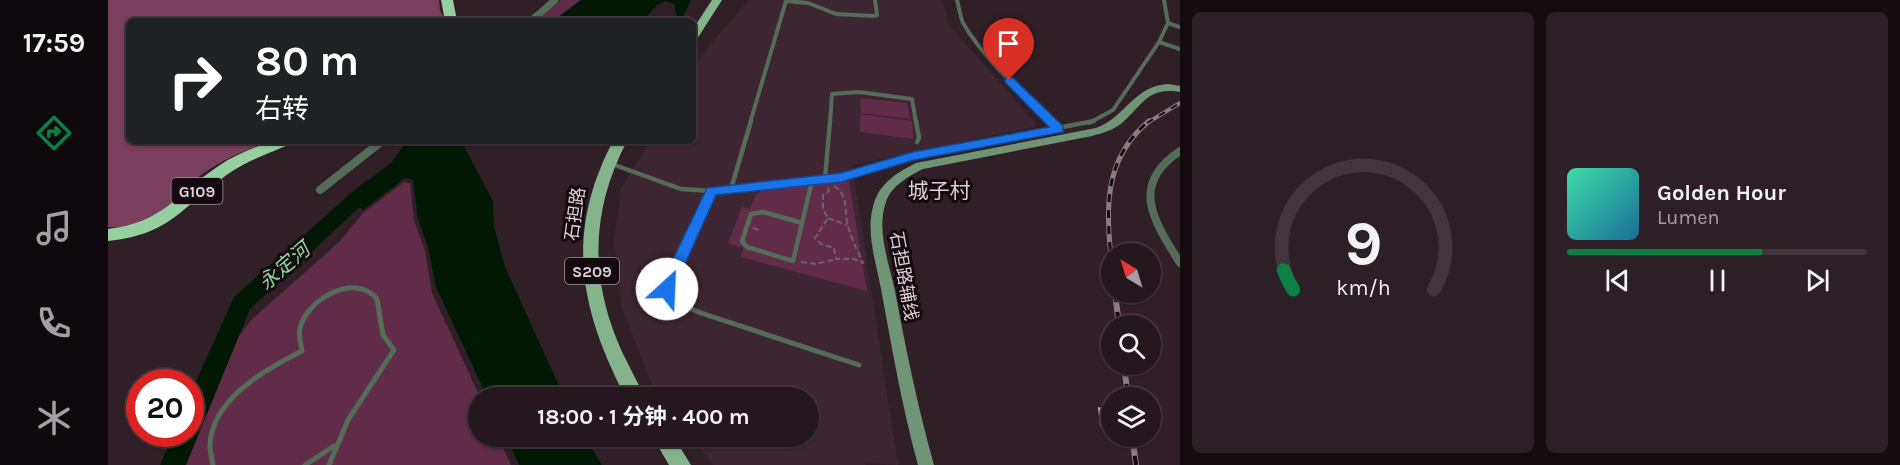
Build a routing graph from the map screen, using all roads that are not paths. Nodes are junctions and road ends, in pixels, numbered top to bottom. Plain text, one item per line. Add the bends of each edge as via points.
1 (447, 0) edge
2 (555, 0) edge
3 (717, 0) edge
4 (875, 0) edge
5 (957, 0) edge
6 (1164, 0) edge
7 (451, 18) edge
8 (534, 18) edge
9 (1168, 23) junction
10 (1180, 27) edge
11 (696, 32) edge
12 (1159, 42) junction
13 (1180, 49) edge
14 (1176, 88) edge
15 (1058, 129) junction
16 (917, 142) dead end
17 (278, 144) edge
18 (378, 144) edge
19 (618, 144) edge
20 (1180, 151) edge
21 (608, 163) junction
22 (825, 179) junction
23 (812, 181) junction
24 (731, 189) junction
25 (320, 190) dead end
26 (711, 191) junction
27 (802, 223) junction
28 (108, 235) edge
29 (1180, 263) edge
30 (859, 365) dead end
31 (630, 387) edge
32 (334, 446) junction
33 (669, 447) edge
34 (213, 465) edge
35 (305, 465) edge
36 (329, 465) edge
37 (681, 465) edge
38 (926, 465) edge

1 - 7 highway
2 - 8 street
3 - 11 main road
4 - 24 lane via 878,15 873,16 836,14 808,3 786,0
5 - 15 lane via 962,21 974,38
6 - 9 lane
9 - 10 lane
9 - 12 lane
12 - 13 lane
12 - 15 lane via 1113,110 1092,122
14 - 38 main road, 石担路辅线 via 1148,90 1108,128 920,166 899,177 885,191 878,208 877,231
15 - 22 lane via 913,156 841,178
16 - 22 lane via 912,99 859,92 832,94
17 - 28 highway, G109 via 228,166 149,228
18 - 25 street
19 - 21 main road, 石担路 / S209
20 - 29 street via 1168,156 1156,172 1150,185 1150,201 1156,225
21 - 26 lane via 681,189
21 - 31 main road, 石担路 / S209 via 592,223 591,263 596,303
22 - 23 lane
23 - 24 lane
23 - 27 lane
24 - 26 lane
26 - 30 lane via 667,289 671,300
27 - 27 lane via 793,261 747,247 742,241 751,214 763,212
32 - 34 lane via 394,350 382,334 381,309 375,296 363,288 332,292 312,306 300,328 302,351 274,364 239,392 216,420 208,451
32 - 35 lane
32 - 36 lane
33 - 37 main road

